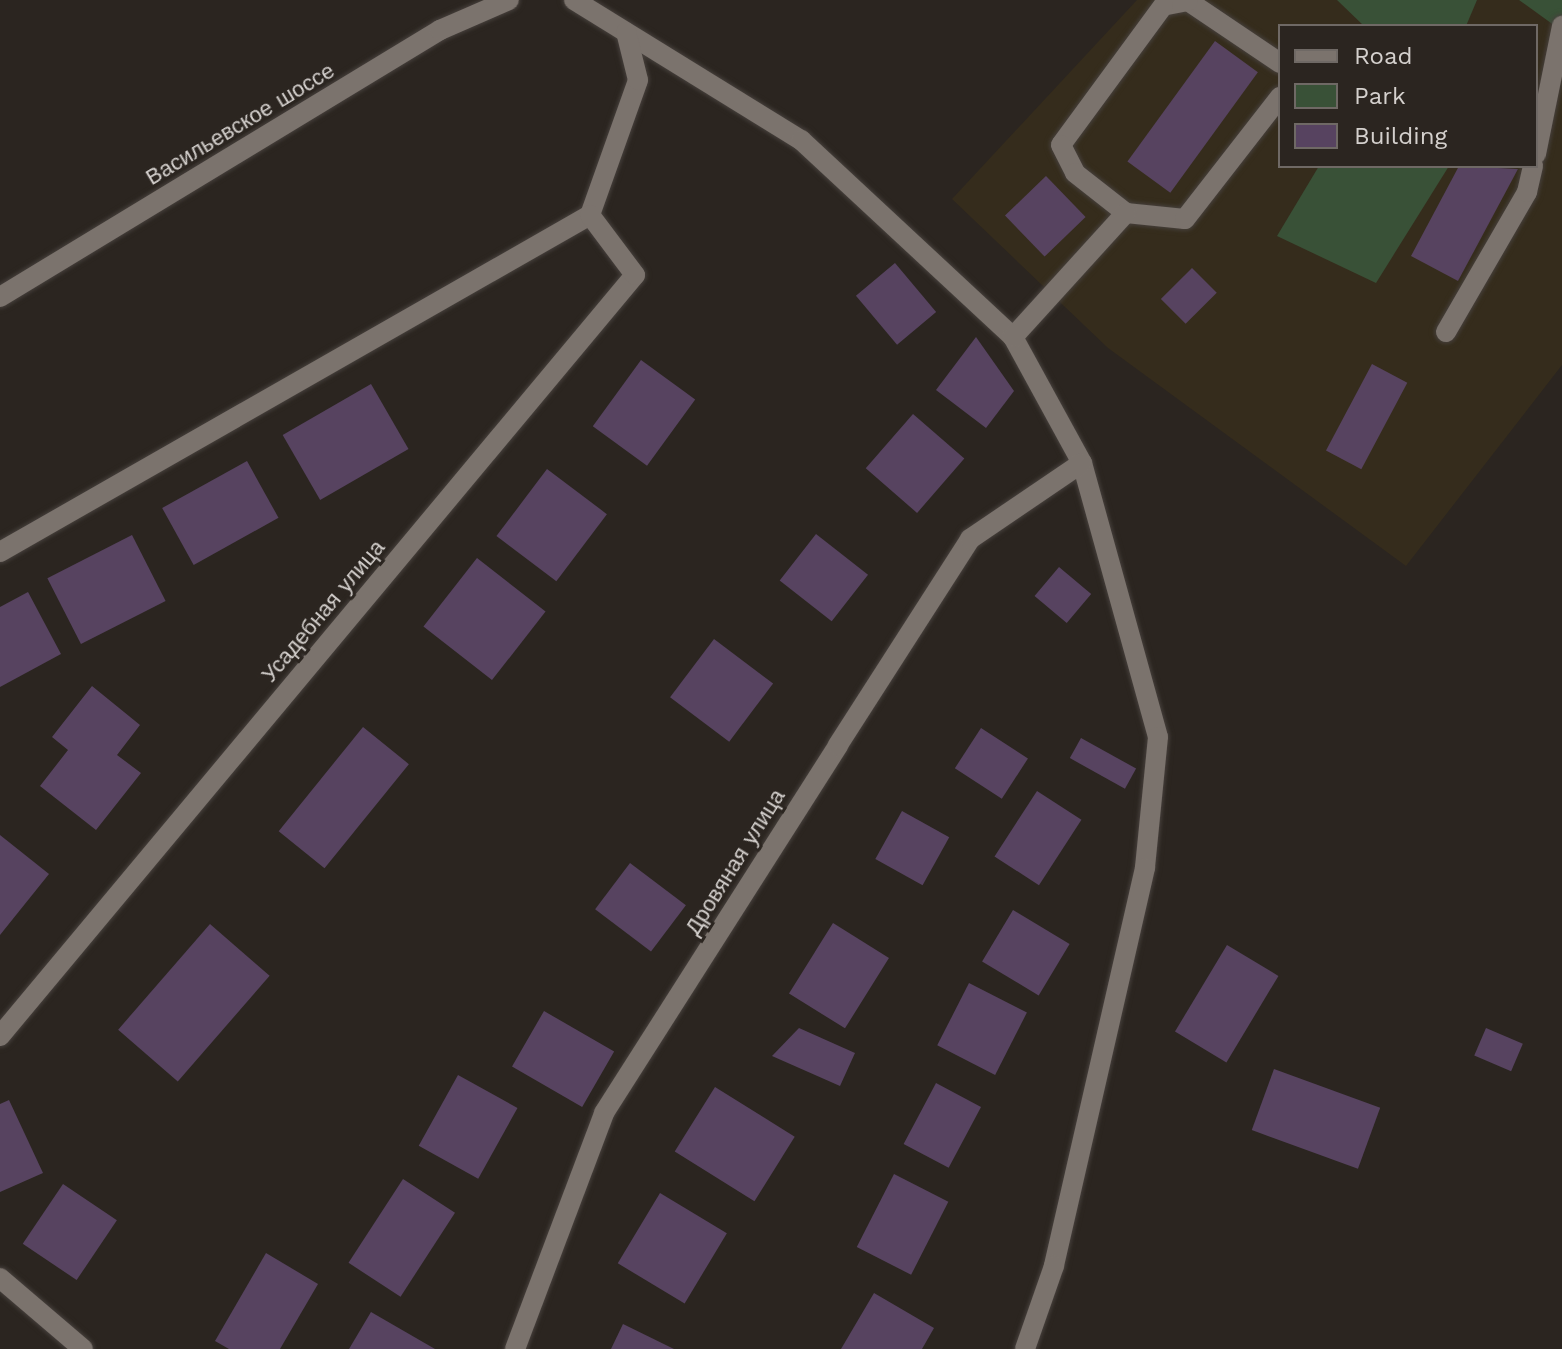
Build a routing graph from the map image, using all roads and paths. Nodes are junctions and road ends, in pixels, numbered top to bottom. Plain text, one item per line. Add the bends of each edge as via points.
1 (509, 0) edge
2 (574, 0) edge
3 (1562, 26) edge
4 (626, 32) junction
5 (1278, 62) edge
6 (1278, 100) edge
7 (1538, 144) edge
8 (1533, 168) edge
9 (1126, 213) junction
10 (590, 215) junction
11 (0, 297) edge
12 (1446, 332) dead end
13 (1013, 337) junction
14 (1082, 463) junction
15 (0, 552) edge
16 (0, 1036) edge
17 (0, 1278) edge
18 (83, 1349) edge
19 (515, 1349) edge
20 (1025, 1349) edge

1 - 11 street, Васильевское шоссе via 440,30
2 - 4 street
3 - 7 street
4 - 10 street via 638,80
4 - 13 street via 801,140
5 - 9 street via 1188,1 1163,6 1061,145 1075,173
6 - 9 street via 1185,219
8 - 12 street via 1527,192
9 - 13 street
10 - 15 street
10 - 16 street, Усадебная улица via 635,275
13 - 14 street
14 - 19 street, Дровяная улица via 970,539 838,745 604,1113
14 - 20 street via 1158,737 1145,868 1054,1266
17 - 18 street

